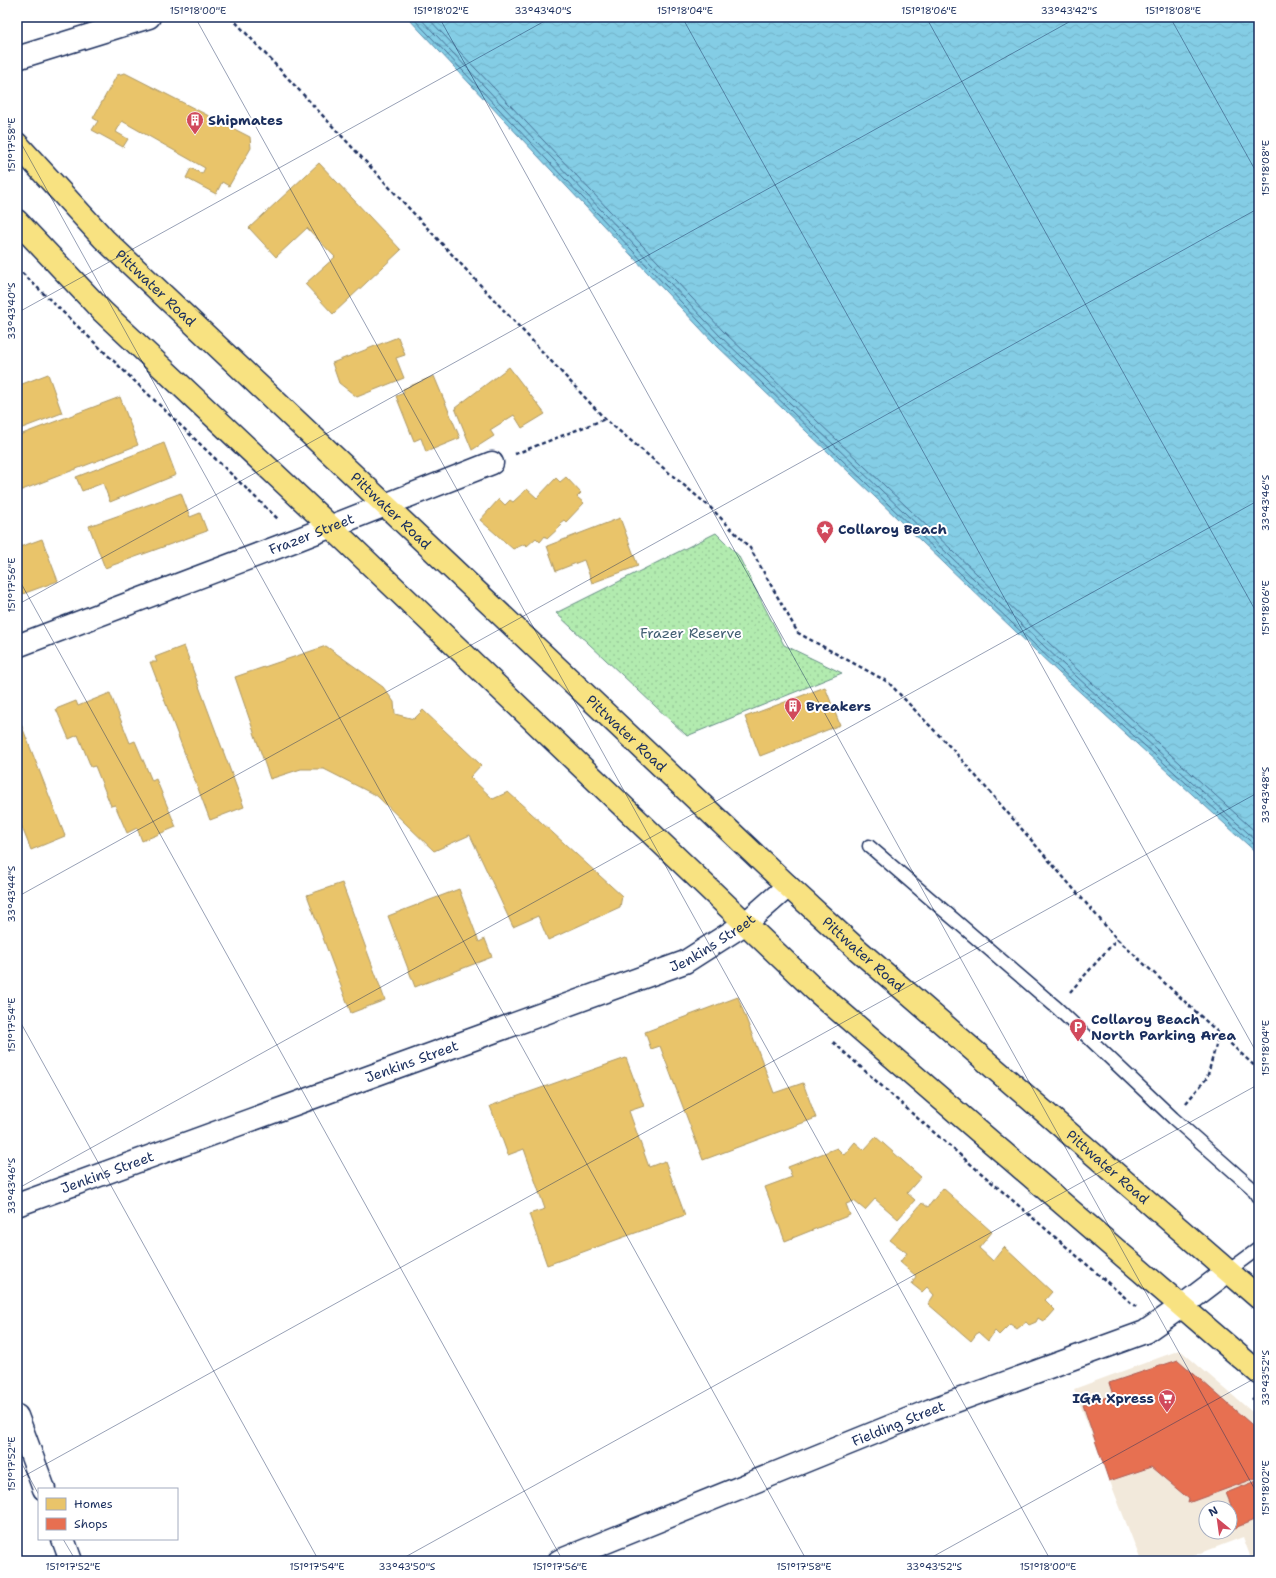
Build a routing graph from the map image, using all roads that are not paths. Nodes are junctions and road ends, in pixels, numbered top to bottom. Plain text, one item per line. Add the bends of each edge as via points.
1 (149, 17) edge
2 (17, 58) edge
3 (17, 144) edge
4 (17, 221) edge
5 (492, 463) road end
6 (385, 505) junction
7 (331, 527) junction
8 (17, 646) edge
9 (869, 846) dead end
10 (788, 886) junction
11 (746, 923) junction
12 (1259, 1199) edge
13 (17, 1205) edge
14 (1259, 1248) edge
15 (1228, 1271) junction
16 (1259, 1298) edge
17 (1182, 1306) junction
18 (1259, 1372) edge
19 (17, 1416) edge
20 (44, 1488) edge
21 (63, 1540) edge
22 (71, 1561) edge
23 (559, 1561) edge

1 - 2 street
3 - 6 highway, Pittwater Road via 104,240
4 - 7 highway via 102,311
5 - 6 street, Frazer Street
6 - 7 street, Frazer Street
6 - 10 highway, Pittwater Road
7 - 8 street, Frazer Street
7 - 11 highway
9 - 12 lane via 1057,1008 1173,1118 1252,1188
10 - 11 street, Jenkins Street
10 - 15 highway, Pittwater Road via 858,950
11 - 13 street, Jenkins Street via 685,962
11 - 17 highway via 815,990
14 - 15 lane
15 - 16 highway, Pittwater Road
15 - 17 street, Fielding Street
17 - 18 highway
17 - 23 street, Fielding Street via 1145,1332 931,1410
19 - 20 street
21 - 22 street

